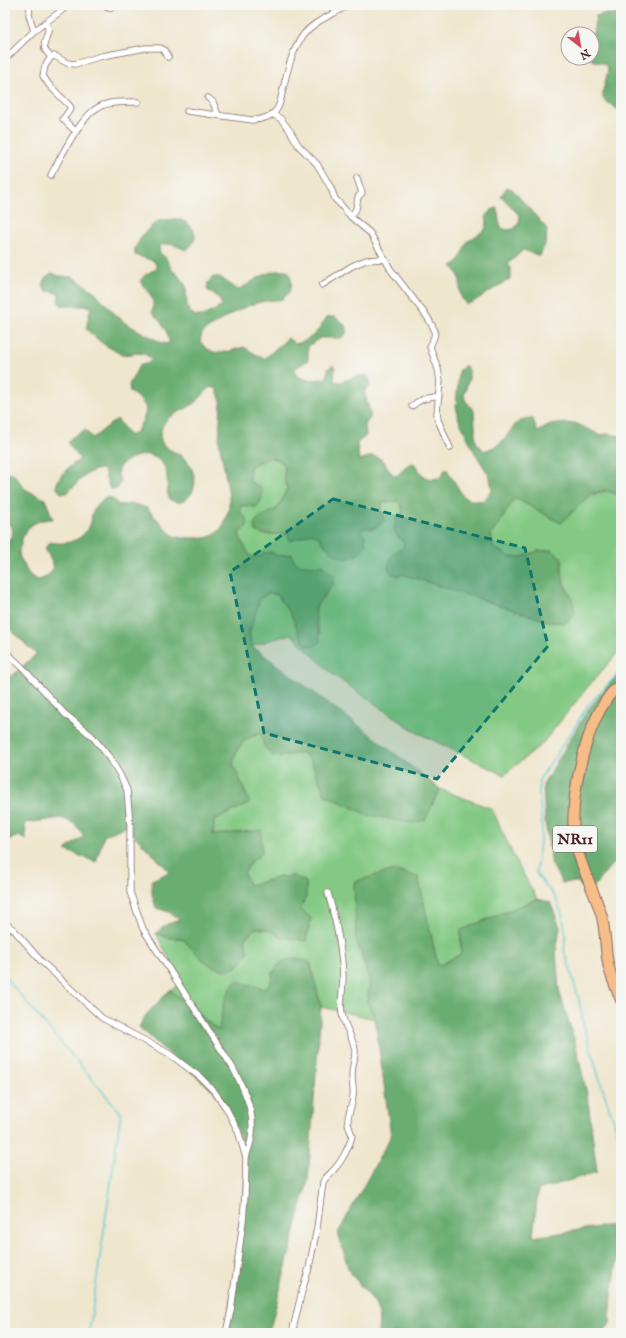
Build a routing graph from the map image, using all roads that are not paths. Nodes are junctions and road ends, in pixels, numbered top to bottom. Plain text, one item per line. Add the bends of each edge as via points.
1 (30, 5) edge
2 (69, 5) edge
3 (104, 5) edge
4 (120, 5) edge
5 (348, 5) edge
6 (46, 22) junction
7 (34, 31) junction
8 (51, 57) junction
9 (168, 57) dead end
10 (5, 59) edge
11 (208, 98) dead end
12 (138, 102) dead end
13 (187, 111) dead end
14 (272, 114) junction
15 (218, 115) junction
16 (76, 132) junction
17 (50, 175) dead end
18 (357, 178) dead end
19 (351, 217) junction
20 (384, 259) junction
21 (322, 285) dead end
22 (439, 396) junction
23 (412, 406) dead end
24 (450, 448) dead end
25 (5, 651) edge
26 (621, 683) edge
27 (328, 893) dead end
28 (5, 923) edge
29 (621, 1000) edge
30 (246, 1158) junction
31 (226, 1333) edge
32 (292, 1333) edge

1 - 7 street via 29,15
2 - 6 street
3 - 4 street via 112,8
5 - 14 street via 318,22 301,38 287,73 278,108
6 - 7 street
6 - 8 street via 49,31 44,45
7 - 10 street
8 - 9 street via 55,56 66,63 75,64 145,48 160,48
8 - 16 street via 45,66 43,76 49,86 71,108 63,119
11 - 15 street via 213,102
12 - 16 street via 101,106 94,110
13 - 15 street
14 - 15 street via 256,120
14 - 19 street via 281,120 299,146 317,164 335,199
16 - 17 street
18 - 19 street via 362,193
19 - 20 street via 370,233
20 - 21 street via 366,260
20 - 22 street via 435,331 430,348 439,375
22 - 23 street via 417,401
22 - 24 street via 438,420
25 - 30 street via 65,714 100,744 125,785 130,824 130,892 143,929 243,1087 250,1105 253,1124
26 - 29 highway, NR11 via 608,697 590,732 573,808 576,845 602,917 609,969
27 - 32 street via 340,942 343,977 342,1015 355,1049 352,1106 347,1116 352,1135 336,1167 323,1182 317,1228
28 - 30 street via 102,1018 168,1053 200,1077 226,1108 238,1131
30 - 31 street via 243,1220

